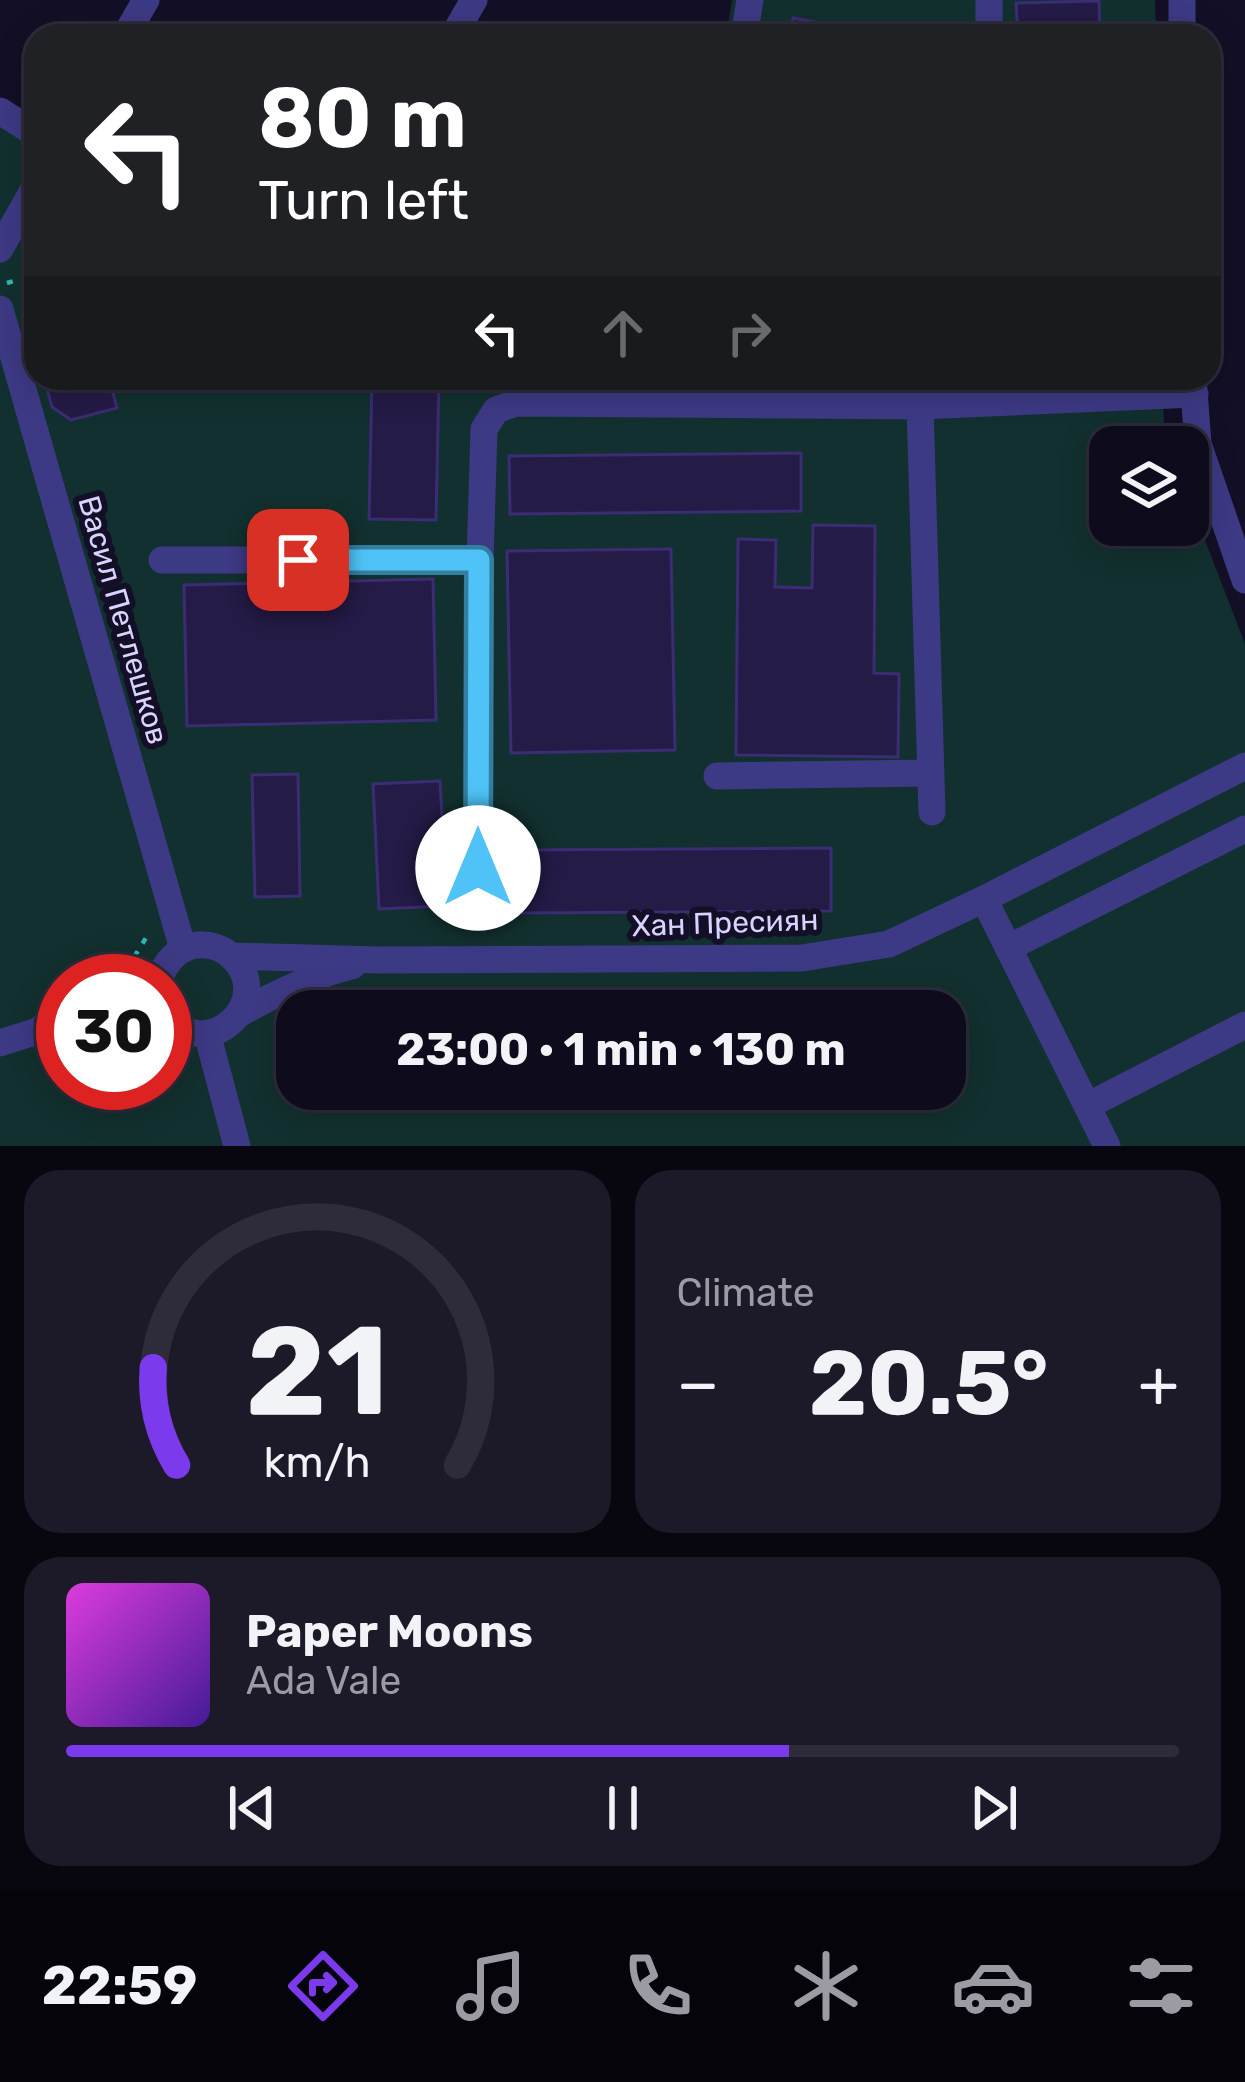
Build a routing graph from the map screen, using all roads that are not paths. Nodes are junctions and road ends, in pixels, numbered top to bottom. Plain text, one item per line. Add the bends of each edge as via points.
1 (24, 206) edge
2 (0, 249) edge
3 (0, 309) edge
4 (983, 390) edge
5 (1194, 390) edge
6 (920, 406) junction
7 (162, 560) dead end
8 (479, 560) junction
9 (1245, 580) edge
10 (1245, 766) edge
11 (931, 772) junction
12 (717, 776) dead end
13 (932, 812) dead end
14 (1245, 830) edge
15 (478, 868) dead end
16 (984, 899) junction
17 (1008, 948) junction
18 (183, 949) junction
19 (177, 954) edge
20 (231, 956) junction
21 (379, 960) junction
22 (239, 1014) junction
23 (1245, 1025) edge
24 (192, 1031) edge
25 (208, 1034) junction
26 (36, 1036) edge
27 (0, 1043) edge
28 (1087, 1106) junction
29 (237, 1146) edge
30 (1107, 1146) edge

1 - 2 street
3 - 18 street, Васил Петлешков
4 - 6 street
5 - 9 street via 1198,444
6 - 8 street via 516,403 496,410 484,429
6 - 11 street
7 - 8 street
8 - 15 street
10 - 16 street, Хан Пресиян
11 - 12 street
11 - 13 street
14 - 17 street
16 - 17 street
16 - 21 street, Хан Пресиян via 889,944 802,958
17 - 28 street
18 - 19 street
18 - 20 street, Хан Пресиян via 208,945
20 - 21 street, Хан Пресиян
20 - 22 street via 247,989
21 - 22 street, Хан Пресиян via 332,971
22 - 25 street, Хан Пресиян
23 - 28 street
24 - 25 street
25 - 29 street
26 - 27 street
28 - 30 street

